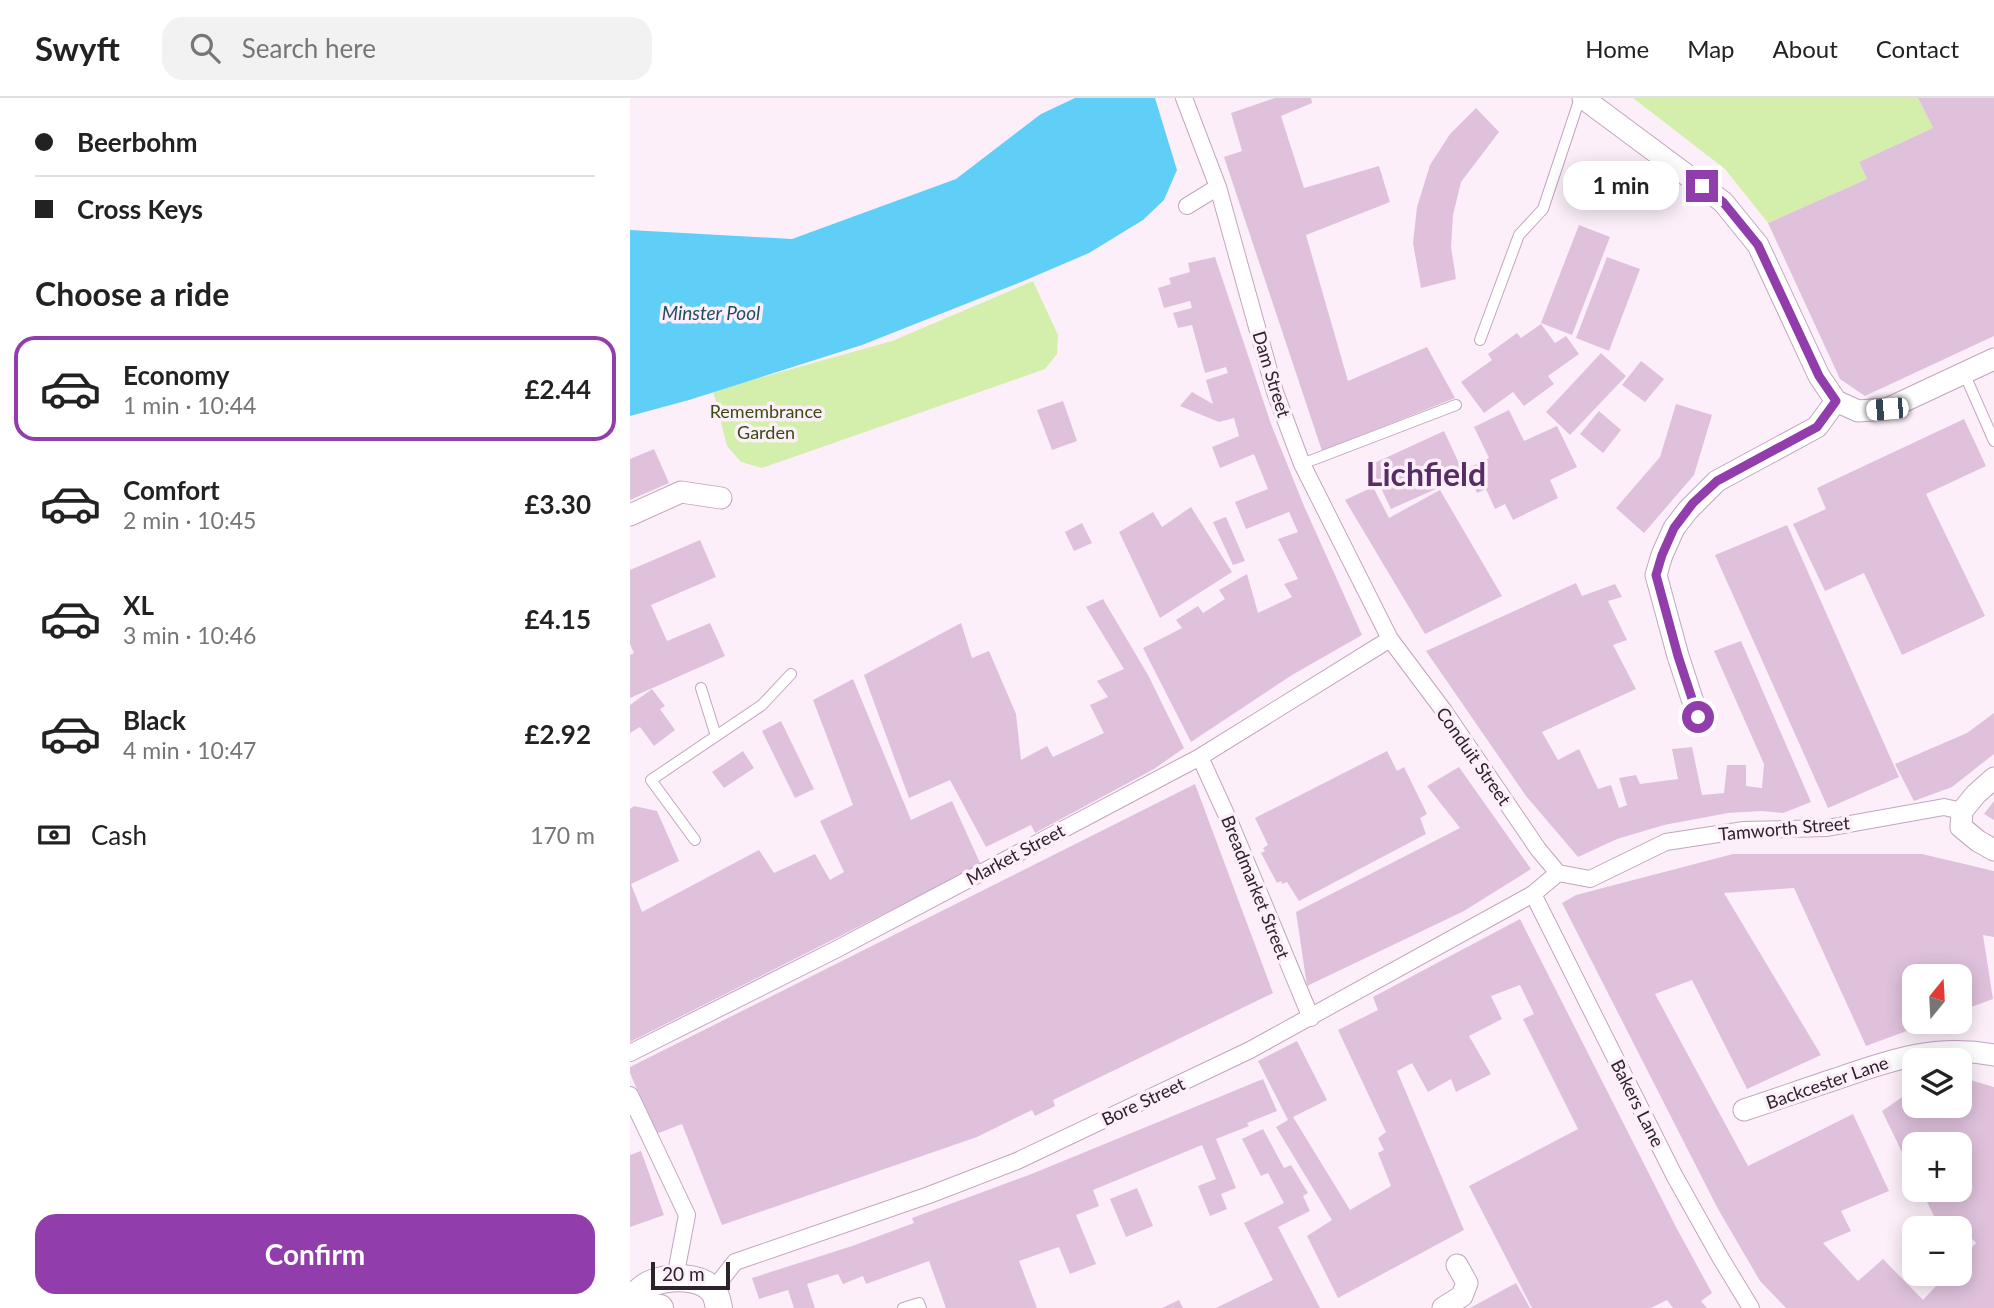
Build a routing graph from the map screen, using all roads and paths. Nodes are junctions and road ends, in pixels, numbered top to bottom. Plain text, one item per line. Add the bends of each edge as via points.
1 (1184, 98) edge
2 (1582, 98) edge
3 (1218, 187) junction
4 (1187, 206) dead end
5 (1480, 340) dead end
6 (1994, 359) edge
7 (1964, 373) junction
8 (1836, 401) junction
9 (1456, 405) dead end
10 (1994, 441) edge
11 (1302, 464) junction
12 (721, 498) dead end
13 (630, 515) edge
14 (1390, 639) junction
15 (791, 674) dead end
16 (701, 688) dead end
17 (1698, 717) dead end
18 (716, 736) junction
19 (1200, 757) junction
20 (1994, 778) edge
21 (1962, 811) junction
22 (695, 839) dead end
23 (1994, 850) edge
24 (1558, 873) junction
25 (1533, 894) junction
26 (1311, 1018) junction
27 (630, 1053) edge
28 (1994, 1055) edge
29 (630, 1095) edge
30 (1744, 1111) dead end
31 (1457, 1265) dead end
32 (675, 1278) junction
33 (630, 1299) edge
34 (716, 1299) edge
35 (631, 1308) edge
36 (660, 1308) edge
37 (903, 1308) edge
38 (921, 1308) edge
39 (1443, 1308) edge
40 (1751, 1308) edge

1 - 3 street, Dam Street
2 - 5 lane via 1543,209 1520,235
2 - 8 street via 1723,202 1758,245 1819,376
3 - 4 street
3 - 11 street, Dam Street via 1275,391
6 - 7 street
7 - 8 street via 1887,409 1858,411
7 - 10 lane
8 - 17 street via 1817,427 1717,481 1674,528 1662,555 1656,575
9 - 11 lane
11 - 14 street, Dam Street
12 - 13 street via 681,492
14 - 19 street, Market Street
14 - 24 street, Conduit Street
15 - 18 lane via 762,705
16 - 18 lane
18 - 22 lane via 651,780
19 - 26 street, Breadmarket Street
19 - 27 street, Market Street
20 - 21 street
21 - 23 street via 1961,827
21 - 24 street, Tamworth Street via 1944,807 1828,828 1744,830 1666,842 1590,878
24 - 25 street, Bore Street
25 - 26 street, Bore Street
25 - 40 street, Bakers Lane via 1674,1175
26 - 34 street, Bore Street via 1017,1161 735,1262
28 - 30 street, Backcester Lane via 1955,1050 1893,1059
29 - 32 street via 687,1215
31 - 39 street via 1467,1283 1462,1296
32 - 33 street via 650,1283
32 - 34 street via 698,1281
35 - 36 street
37 - 38 lane via 919,1303

